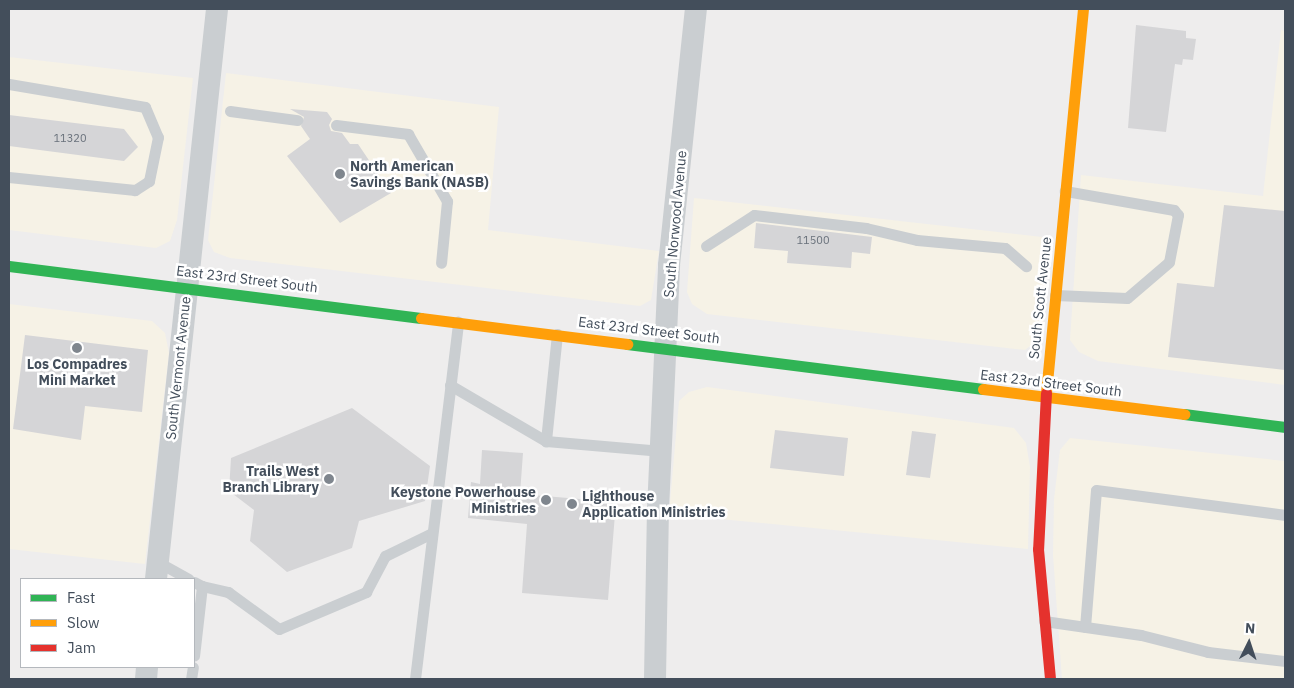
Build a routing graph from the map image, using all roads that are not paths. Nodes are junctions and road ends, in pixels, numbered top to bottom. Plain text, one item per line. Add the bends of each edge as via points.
1 (217, 9) edge
2 (696, 9) edge
3 (1083, 9) edge
4 (9, 84) edge
5 (230, 111) dead end
6 (297, 120) dead end
7 (336, 125) dead end
8 (9, 177) edge
9 (1065, 190) junction
10 (706, 246) dead end
11 (441, 263) dead end
12 (9, 266) edge
13 (1026, 266) dead end
14 (186, 286) junction
15 (1055, 295) junction
16 (458, 322) junction
17 (556, 334) junction
18 (668, 348) junction
19 (450, 385) junction
20 (1045, 398) junction
21 (1285, 427) edge
22 (546, 441) junction
23 (662, 451) junction
24 (1285, 515) edge
25 (432, 533) junction
26 (157, 571) edge
27 (185, 578) edge
28 (198, 584) edge
29 (1042, 621) junction
30 (1085, 627) junction
31 (195, 638) edge
32 (1285, 661) edge
33 (415, 679) edge
34 (656, 679) edge
35 (1050, 679) edge

1 - 14 street, South Vermont Avenue
2 - 18 street, South Norwood Avenue via 669,265
3 - 9 main road, South Scott Avenue
4 - 8 lane via 145,107 158,137 148,181 135,190
5 - 6 lane
7 - 11 lane via 408,134 447,200
9 - 15 main road, South Scott Avenue
9 - 15 lane via 1174,210 1178,215 1169,262 1127,298
10 - 13 lane via 754,215 866,228 917,240 1005,248
12 - 14 main road, East 23rd Street South
14 - 16 main road, East 23rd Street South
14 - 26 street, South Vermont Avenue
15 - 20 main road, South Scott Avenue
16 - 17 main road, East 23rd Street South
16 - 19 lane
17 - 18 main road, East 23rd Street South
17 - 22 lane
18 - 20 main road, East 23rd Street South
18 - 23 street, South Norwood Avenue
19 - 22 lane
19 - 25 lane
20 - 21 main road, East 23rd Street South
20 - 29 main road, South Scott Avenue via 1038,549
22 - 23 lane
23 - 34 street, South Norwood Avenue
24 - 30 lane via 1096,490
25 - 28 lane via 385,556 366,592 279,629 228,592
25 - 33 lane
26 - 27 lane
28 - 31 lane
29 - 30 lane
29 - 35 main road, South Scott Avenue
30 - 32 lane via 1141,634 1208,652

